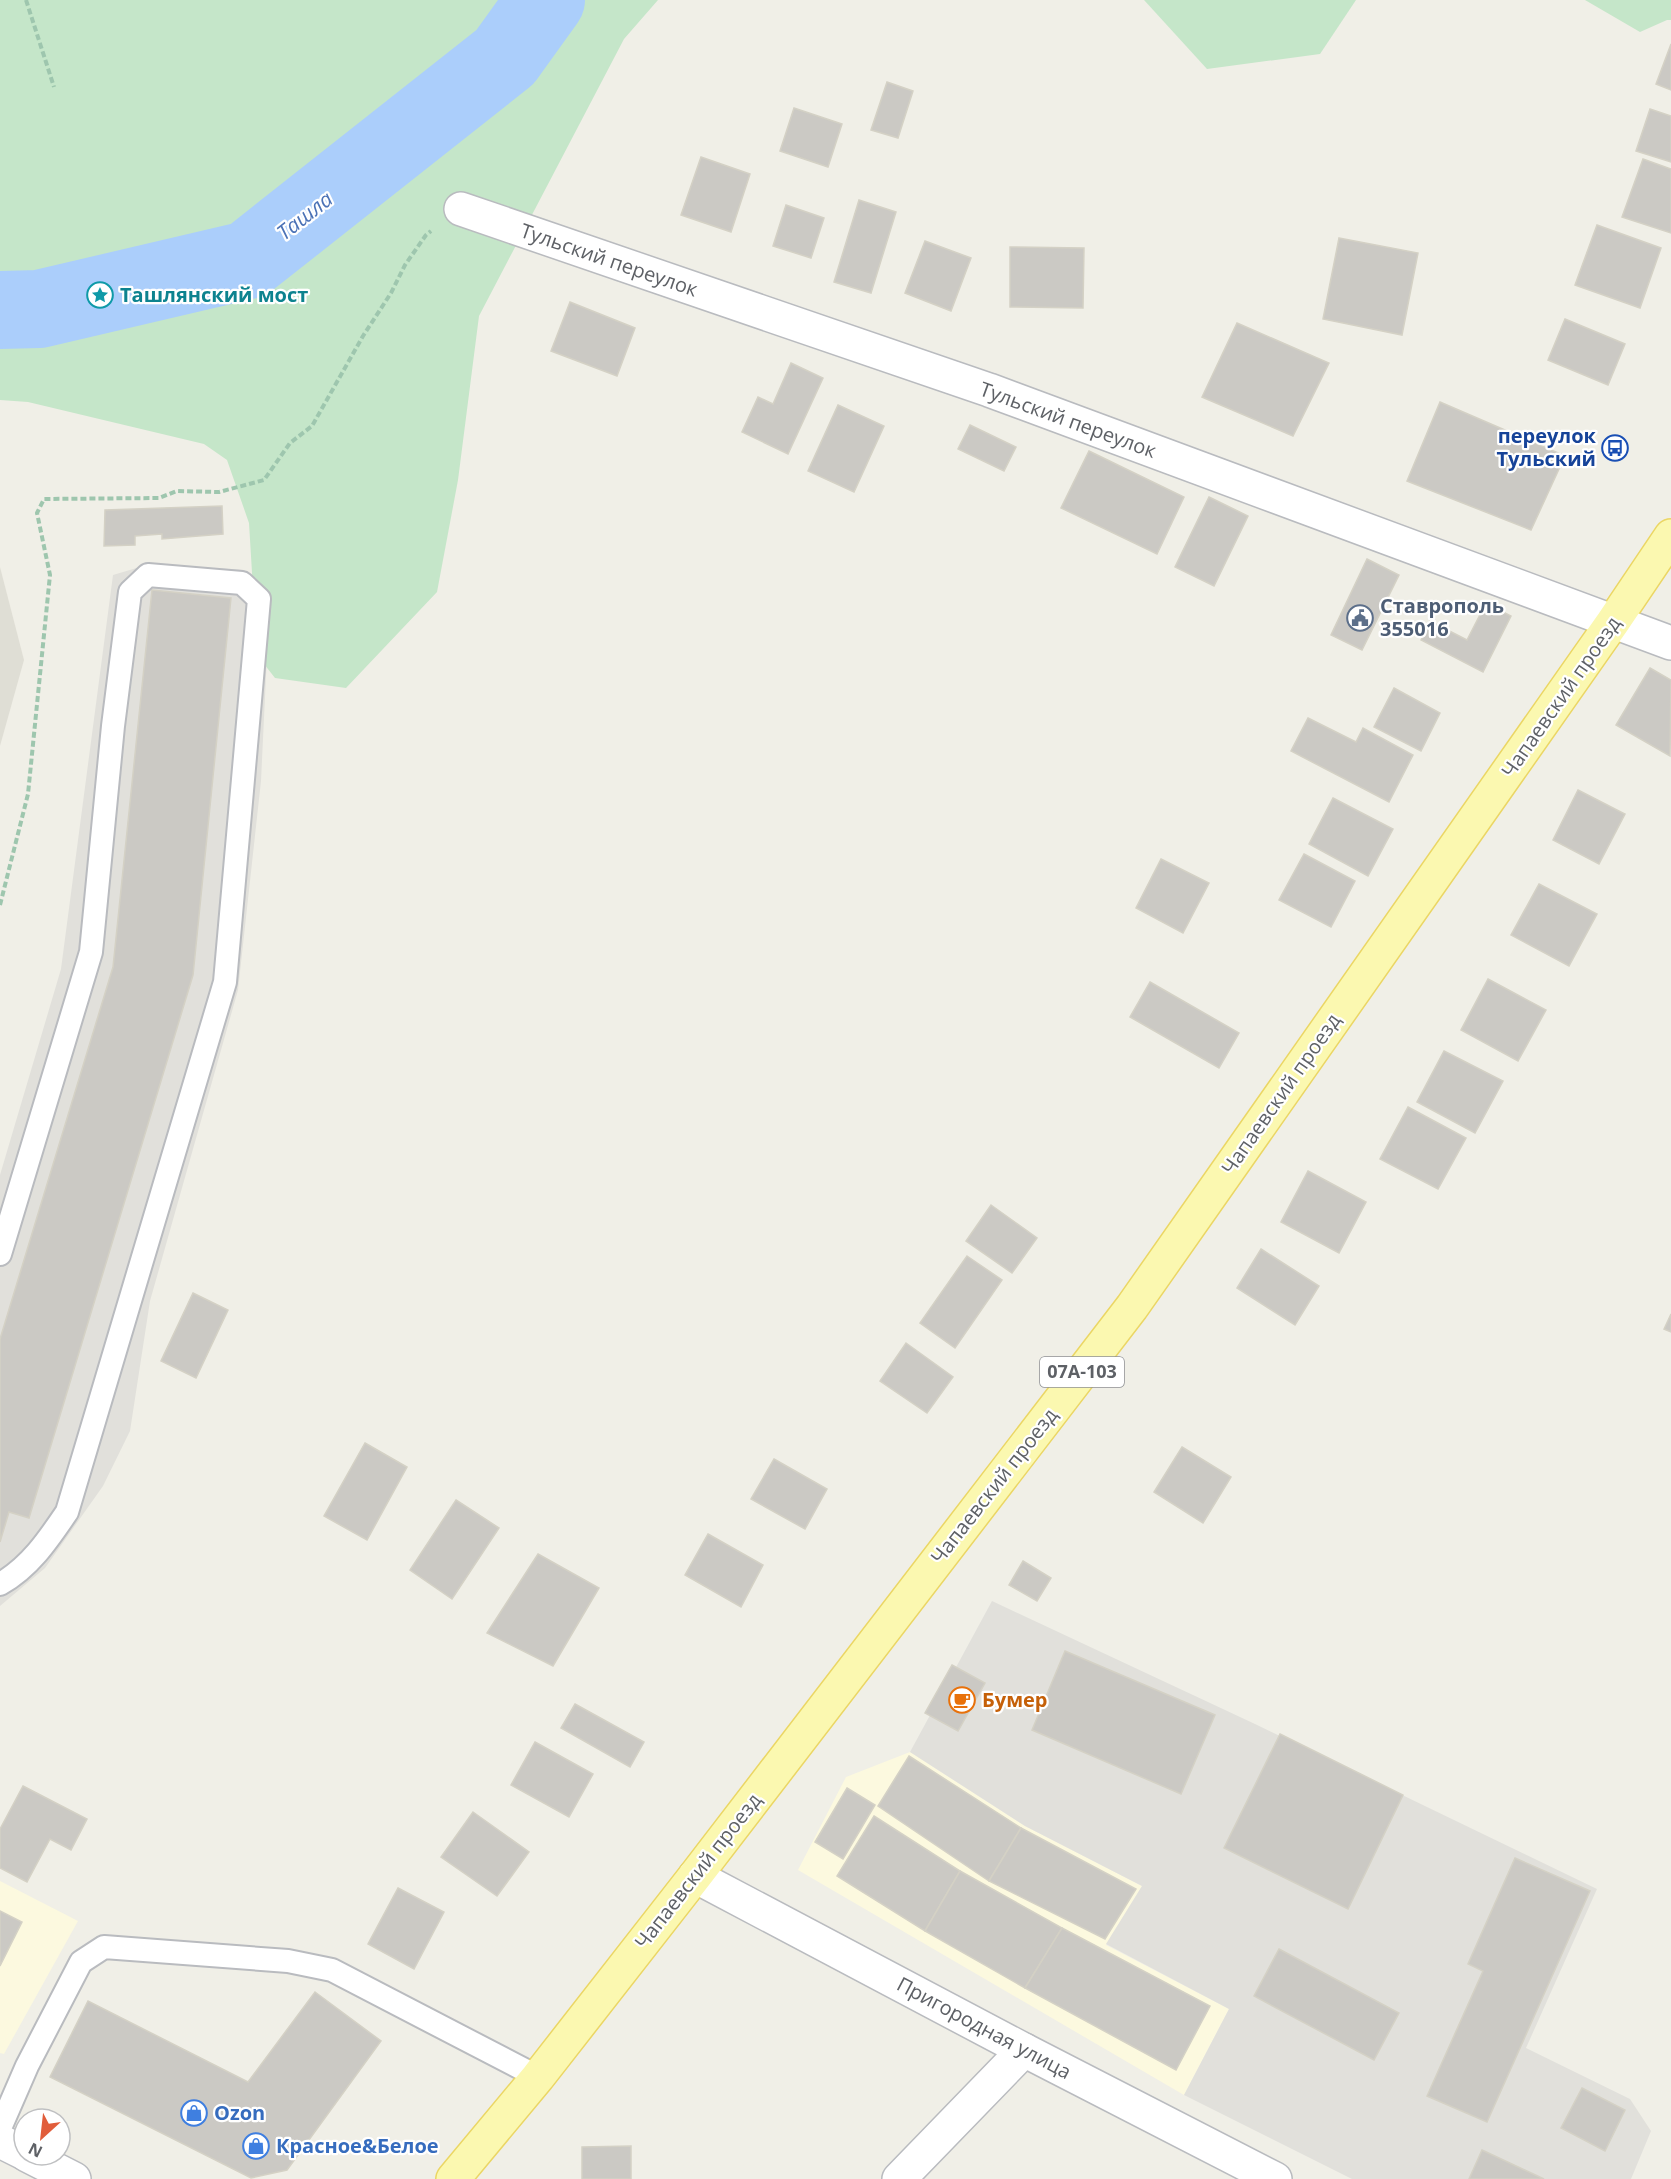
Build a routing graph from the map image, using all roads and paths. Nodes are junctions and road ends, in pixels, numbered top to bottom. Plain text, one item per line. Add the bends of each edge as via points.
1 (26, 0) edge
2 (54, 87) dead end
3 (460, 209) dead end
4 (426, 235) dead end
5 (391, 293) dead end
6 (1671, 536) edge
7 (1613, 622) junction
8 (1671, 643) edge
9 (0, 1254) edge
10 (0, 1584) edge
11 (695, 1876) junction
12 (1024, 2050) junction
13 (538, 2077) junction
14 (0, 2128) edge
15 (51, 2167) edge
16 (74, 2179) edge
17 (453, 2179) edge
18 (899, 2179) edge
19 (1275, 2179) edge

1 - 2 path
3 - 7 street, Тульский переулок via 989,390
4 - 5 path
6 - 7 main road, Чапаевский проезд / 07А-103
7 - 8 street, Тульский переулок
7 - 11 main road, Чапаевский проезд / 07А-103 via 1132,1307
9 - 10 lane via 91,952 130,592 148,575 242,583 259,599 225,982 67,1512 25,1568
11 - 12 street, Пригородная улица
11 - 13 main road, Чапаевский проезд / 07А-103
12 - 18 street
12 - 19 street, Пригородная улица
13 - 14 lane via 332,1970 288,1961 104,1947 81,1962
13 - 17 main road, Чапаевский проезд / 07А-103
15 - 16 street

